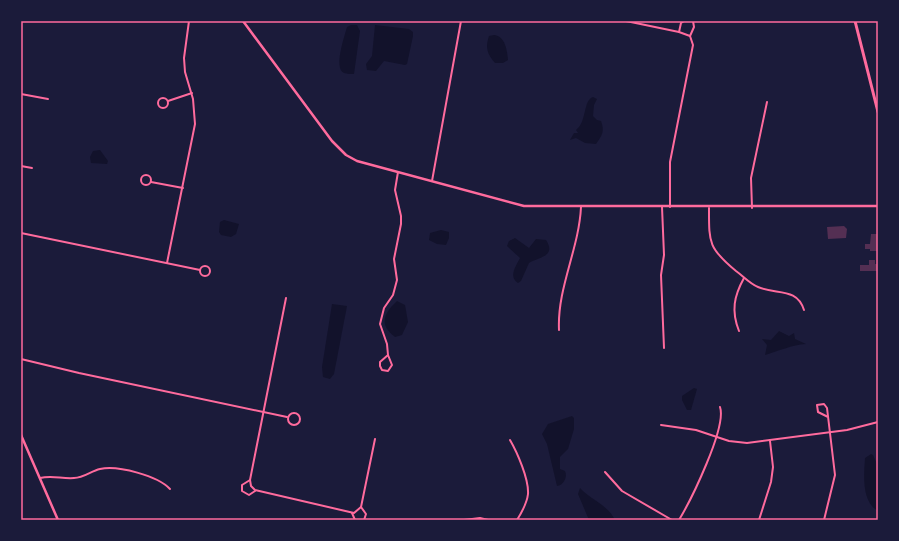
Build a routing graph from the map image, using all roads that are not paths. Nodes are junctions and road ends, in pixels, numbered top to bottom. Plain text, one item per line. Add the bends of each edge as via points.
1 (189, 21) edge
2 (243, 21) edge
3 (461, 21) edge
4 (626, 21) edge
5 (684, 21) edge
6 (693, 21) edge
7 (854, 21) edge
8 (679, 32) junction
9 (690, 36) junction
10 (192, 93) junction
11 (21, 94) edge
12 (48, 99) dead end
13 (168, 101) junction
14 (766, 102) dead end
15 (878, 112) edge
16 (21, 166) edge
17 (32, 168) dead end
18 (398, 172) junction
19 (150, 182) junction
20 (432, 182) junction
21 (183, 188) junction
22 (878, 206) edge
23 (662, 207) junction
24 (670, 207) junction
25 (581, 208) junction
26 (709, 208) junction
27 (752, 208) junction
28 (21, 233) edge
29 (167, 263) junction
30 (200, 270) junction
31 (744, 278) junction
32 (286, 298) dead end
33 (804, 310) dead end
34 (558, 330) dead end
35 (739, 331) dead end
36 (664, 348) dead end
37 (388, 355) junction
38 (21, 359) edge
39 (720, 407) dead end
40 (264, 413) junction
41 (828, 417) junction
42 (288, 418) junction
43 (878, 422) edge
44 (661, 425) dead end
45 (830, 432) junction
46 (21, 435) edge
47 (716, 436) junction
48 (375, 439) dead end
49 (510, 440) dead end
50 (770, 441) junction
51 (605, 472) dead end
52 (40, 478) junction
53 (250, 480) junction
54 (170, 489) dead end
55 (255, 490) junction
56 (361, 508) junction
57 (352, 513) junction
58 (58, 520) edge
59 (355, 520) edge
60 (364, 520) edge
61 (464, 520) edge
62 (488, 520) edge
63 (517, 520) edge
64 (672, 520) edge
65 (679, 520) edge
66 (758, 520) edge
67 (824, 520) edge

1 - 10 street via 184,58 185,72
2 - 18 street via 335,144 346,155 357,161
3 - 20 street
4 - 8 street
5 - 8 street
6 - 9 street via 694,27
7 - 15 main road
8 - 9 street
9 - 24 street via 693,45 670,162
10 - 13 street
10 - 21 street via 195,124
11 - 12 street
13 - 13 street via 161,98 158,104 164,108
14 - 27 street via 751,178
16 - 17 street
18 - 20 street
18 - 37 street via 395,190 401,224 394,259 397,280 393,295 384,308 380,324
19 - 19 street via 150,177 143,176 141,179 144,185
19 - 21 street
20 - 25 street via 524,206
21 - 29 street
22 - 27 street
23 - 24 street
23 - 25 street
23 - 36 street
24 - 26 street
25 - 34 street
26 - 27 street
26 - 31 street via 709,235 715,251
28 - 29 street
29 - 30 street
30 - 30 street via 208,266 210,271 204,276 200,274
31 - 33 street via 758,287 793,295 800,301
31 - 35 street via 734,301
32 - 40 street
37 - 37 street via 392,365 388,371 382,370 380,362
38 - 40 street
39 - 47 street via 722,417
40 - 42 street
40 - 53 street
41 - 41 street via 824,404 817,405 818,412
41 - 45 street
42 - 42 street via 295,426 301,417 293,413
43 - 45 street
44 - 47 street
45 - 50 street
45 - 67 street via 835,475
46 - 52 street
47 - 50 street via 740,443
47 - 65 street via 700,480
48 - 56 street
49 - 63 street via 517,451 528,489 525,504
50 - 66 street via 772,482
51 - 64 street via 622,491
52 - 54 street via 78,478 98,469 109,468 157,479
52 - 58 street
53 - 55 street
53 - 55 street via 242,485 242,491 250,495
55 - 57 street
56 - 57 street
56 - 60 street via 366,514
57 - 59 street
61 - 62 street

